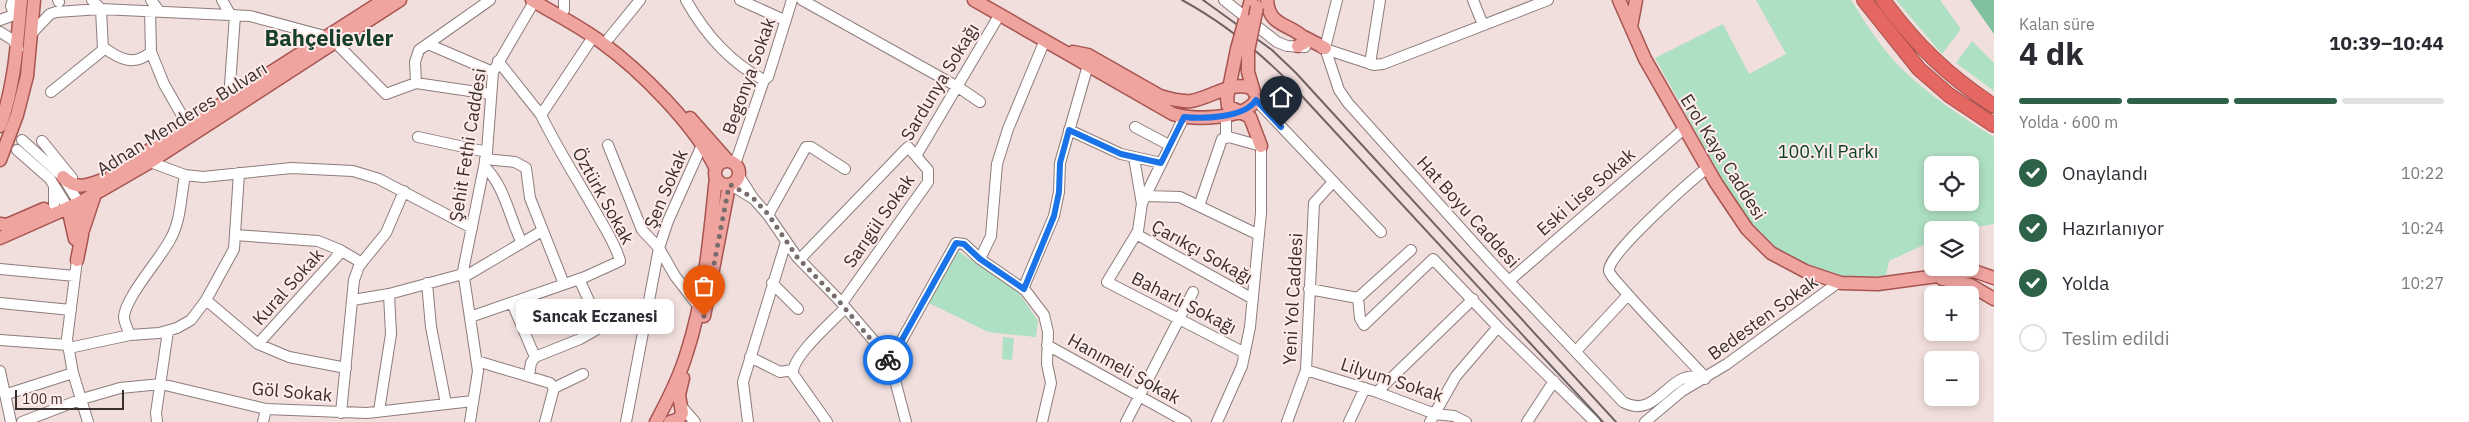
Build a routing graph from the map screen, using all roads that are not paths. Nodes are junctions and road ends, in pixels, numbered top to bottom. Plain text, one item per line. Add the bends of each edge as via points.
1 (34, 0) edge
2 (92, 0) edge
3 (151, 0) edge
4 (222, 0) edge
5 (384, 0) edge
6 (400, 0) edge
7 (490, 0) edge
8 (534, 0) edge
9 (548, 0) edge
10 (640, 0) edge
11 (686, 0) edge
12 (740, 0) edge
13 (788, 0) edge
14 (792, 0) edge
15 (802, 0) edge
16 (974, 0) edge
17 (1224, 0) edge
18 (1337, 0) edge
19 (1380, 0) edge
20 (1473, 0) edge
21 (1548, 0) edge
22 (1619, 0) edge
23 (1636, 0) edge
24 (1864, 0) edge
25 (1883, 0) edge
26 (61, 1) edge
27 (1255, 2) edge
28 (17, 5) edge
29 (564, 5) edge
30 (77, 9) junction
31 (101, 9) junction
32 (155, 11) junction
33 (232, 14) junction
34 (1000, 14) junction
35 (782, 19) junction
36 (0, 20) edge
37 (1483, 25) junction
38 (298, 29) junction
39 (1631, 30) junction
40 (0, 32) edge
41 (32, 32) junction
42 (594, 37) junction
43 (609, 38) junction
44 (335, 40) junction
45 (1044, 40) junction
46 (1301, 41) junction
47 (428, 44) junction
48 (103, 47) junction
49 (1325, 48) junction
50 (18, 49) junction
51 (1242, 50) junction
52 (151, 52) junction
53 (302, 53) junction
54 (498, 60) junction
55 (1088, 60) junction
56 (1370, 64) junction
57 (493, 72) junction
58 (764, 80) junction
59 (416, 83) junction
60 (958, 87) junction
61 (1230, 89) junction
62 (51, 92) dead end
63 (490, 94) junction
64 (1254, 95) junction
65 (1202, 98) junction
66 (229, 99) junction
67 (4, 102) edge
68 (980, 102) dead end
69 (1994, 106) edge
70 (1242, 112) junction
71 (540, 115) junction
72 (1226, 115) junction
73 (1184, 117) junction
74 (1205, 117) junction
75 (1994, 125) edge
76 (0, 126) edge
77 (188, 126) junction
78 (1135, 127) dead end
79 (1685, 128) junction
80 (1069, 130) junction
81 (418, 137) dead end
82 (1226, 138) junction
83 (42, 142) dead end
84 (20, 145) dead end
85 (608, 145) dead end
86 (702, 145) junction
87 (1169, 145) junction
88 (1261, 146) junction
89 (916, 156) junction
90 (1134, 158) junction
91 (485, 159) junction
92 (0, 160) edge
93 (150, 162) junction
94 (732, 162) junction
95 (1161, 163) junction
96 (1707, 168) junction
97 (846, 169) dead end
98 (239, 173) junction
99 (716, 173) junction
100 (185, 175) junction
101 (59, 181) junction
102 (733, 182) junction
103 (1333, 182) junction
104 (404, 192) junction
105 (95, 194) junction
106 (70, 200) junction
107 (1144, 200) junction
108 (1199, 206) junction
109 (768, 214) junction
110 (0, 224) edge
111 (472, 228) junction
112 (542, 231) junction
113 (1380, 232) dead end
114 (1136, 234) junction
115 (82, 235) junction
116 (235, 235) junction
117 (1259, 235) junction
118 (0, 238) edge
119 (786, 242) junction
120 (522, 243) junction
121 (659, 248) junction
122 (1410, 250) dead end
123 (342, 251) junction
124 (800, 259) junction
125 (980, 259) junction
126 (77, 260) junction
127 (362, 263) junction
128 (0, 269) edge
129 (75, 276) junction
130 (464, 276) junction
131 (1932, 278) junction
132 (1994, 278) edge
133 (579, 279) junction
134 (1509, 281) junction
135 (1839, 282) junction
136 (427, 283) junction
137 (772, 283) junction
138 (564, 284) junction
139 (1024, 289) junction
140 (1309, 289) junction
141 (1194, 292) dead end
142 (389, 294) junction
143 (1628, 295) junction
144 (1358, 298) junction
145 (1994, 298) edge
146 (1253, 299) junction
147 (1473, 299) junction
148 (206, 300) junction
149 (353, 300) junction
150 (0, 303) edge
151 (512, 303) junction
152 (699, 306) junction
153 (844, 306) junction
154 (798, 309) dead end
155 (71, 310) junction
156 (470, 317) junction
157 (1180, 320) junction
158 (1498, 327) junction
159 (168, 331) junction
160 (130, 335) junction
161 (0, 340) edge
162 (258, 344) junction
163 (1047, 346) junction
164 (69, 347) junction
165 (1576, 351) junction
166 (1245, 353) junction
167 (750, 356) junction
168 (535, 357) junction
169 (476, 360) junction
170 (889, 363) junction
171 (346, 368) junction
172 (792, 370) junction
173 (1306, 370) junction
174 (0, 371) edge
175 (73, 373) junction
176 (583, 374) dead end
177 (529, 375) junction
178 (1705, 378) junction
179 (1554, 381) junction
180 (161, 384) junction
181 (554, 388) junction
182 (1365, 388) junction
183 (1377, 392) junction
184 (7, 394) junction
185 (1140, 396) junction
186 (82, 399) junction
187 (473, 402) junction
188 (446, 404) junction
189 (681, 406) junction
190 (664, 407) junction
191 (266, 409) junction
192 (379, 411) junction
193 (341, 413) junction
194 (327, 417) edge
195 (1432, 418) edge
196 (674, 421) edge
197 (1591, 421) edge
198 (12, 422) edge
199 (22, 422) edge
200 (88, 422) edge
201 (157, 422) edge
202 (263, 422) edge
203 (470, 422) edge
204 (545, 422) edge
205 (626, 422) edge
206 (656, 422) edge
207 (695, 422) edge
208 (748, 422) edge
209 (827, 422) edge
210 (906, 422) edge
211 (1042, 422) edge
212 (1126, 422) edge
213 (1186, 422) edge
214 (1217, 422) edge
215 (1287, 422) edge
216 (1349, 422) edge
217 (1466, 422) edge
218 (1527, 422) edge
219 (1645, 422) edge
220 (1654, 422) edge

1 - 41 main road
2 - 31 street
3 - 32 street
4 - 33 street
5 - 44 main road, Adnan Menderes Bulvarı
6 - 44 main road, Adnan Menderes Bulvarı
7 - 47 street
8 - 42 main road
8 - 54 street, Şehit Fethi Caddesi
9 - 29 main road
10 - 43 street
11 - 58 street via 718,47
12 - 35 street
13 - 35 street
14 - 58 street, Begonya Sokak via 768,77
15 - 60 street
16 - 34 main road
17 - 46 street via 1277,42 1287,46
18 - 49 street
19 - 56 street
20 - 37 street
21 - 37 street
22 - 39 main road, Erol Kaya Caddesi
23 - 39 main road
24 - 75 highway via 1919,69
25 - 69 highway via 1928,56 1968,90
26 - 30 street
27 - 46 main road
27 - 51 main road, bridge via 1251,27
27 - 51 main road, bridge via 1246,18
28 - 36 street
28 - 50 main road
29 - 43 main road
30 - 31 street
30 - 41 street via 50,14
31 - 32 street
31 - 48 street
32 - 33 street
32 - 52 street
33 - 38 street via 266,18
33 - 66 street
34 - 45 main road
34 - 60 street, Sardunya Sokağı
35 - 58 street
37 - 56 street via 1382,64
38 - 44 street
38 - 53 street via 304,44
39 - 79 main road, Erol Kaya Caddesi
40 - 50 street via 14,40
41 - 92 main road via 27,76
42 - 71 street
42 - 86 main road via 647,82
43 - 94 main road
44 - 53 main road, Adnan Menderes Bulvarı
44 - 59 street via 386,94
44 - 93 main road, Adnan Menderes Bulvarı
45 - 55 main road
45 - 125 street via 997,164 991,236
46 - 49 main road
47 - 57 street
47 - 59 street via 419,50 415,62
48 - 52 street via 130,61
48 - 62 street via 98,56
49 - 56 street
49 - 134 street, Hat Boyu Caddesi via 1343,97
50 - 67 main road
51 - 61 main road
51 - 64 main road
52 - 77 street via 164,84
53 - 66 main road, Adnan Menderes Bulvarı
54 - 57 street, Şehit Fethi Caddesi
54 - 71 street
55 - 65 main road via 1160,96 1182,101
55 - 73 main road via 1163,109
55 - 80 street
57 - 63 street, Şehit Fethi Caddesi
58 - 94 street, Begonya Sokak
59 - 63 street
60 - 68 street
60 - 89 street, Sardunya Sokağı
61 - 64 main road via 1241,85
61 - 65 main road
61 - 70 main road via 1228,106
63 - 91 street, Şehit Fethi Caddesi
64 - 70 main road via 1249,108
64 - 88 main road
64 - 103 street
65 - 74 main road via 1209,106
66 - 77 main road, Adnan Menderes Bulvarı
67 - 76 main road
70 - 72 main road
70 - 88 main road via 1252,120
71 - 133 street, Öztürk Sokak via 556,147 578,179 620,261
72 - 74 main road
72 - 82 street
73 - 74 main road
73 - 87 street
77 - 106 main road, Adnan Menderes Bulvarı
78 - 87 street
79 - 96 main road, Erol Kaya Caddesi
79 - 134 street, Eski Lise Sokak
80 - 90 street
80 - 139 street via 1060,163 1054,216
81 - 91 street
82 - 88 street
82 - 108 street via 1222,139
83 - 106 street
84 - 101 street
85 - 121 street via 637,220
86 - 99 main road
86 - 121 street, Şen Sokak
87 - 95 street
88 - 117 street
89 - 124 street, Sardunya Sokağı via 908,147
89 - 153 street, Sarıgül Sokak via 928,170 928,182
90 - 95 street
90 - 107 street
91 - 111 street, Şehit Fethi Caddesi
91 - 112 street via 515,162 526,168 530,198
91 - 120 street
93 - 100 street
93 - 105 main road, Adnan Menderes Bulvarı
94 - 99 main road via 721,163
94 - 102 main road via 740,171
95 - 107 street
96 - 135 main road, Erol Kaya Caddesi via 1741,221 1763,247 1795,267
96 - 143 street via 1612,260 1609,272
97 - 109 street via 806,147
98 - 100 street via 217,178
98 - 104 street via 292,168 353,171 379,179
98 - 116 street
99 - 102 main road via 720,184
99 - 152 main road
100 - 160 street via 172,238 126,309 124,317
101 - 106 main road
101 - 106 street
102 - 109 street
102 - 189 main road via 709,300 681,381
103 - 113 street
103 - 140 street, Yeni Yol Caddesi via 1314,203
104 - 111 street
104 - 127 street via 386,233
105 - 106 main road, Adnan Menderes Bulvarı
105 - 115 main road
106 - 110 main road, Adnan Menderes Bulvarı via 7,225
106 - 115 main road
106 - 118 main road, Adnan Menderes Bulvarı
106 - 126 main road
107 - 108 street via 1180,197
107 - 114 street
108 - 117 street
109 - 119 street
111 - 130 street, Şehit Fethi Caddesi
112 - 120 street
112 - 138 street
114 - 146 street, Çarıkçı Sokağı
114 - 157 street, Baharlı Sokağı via 1107,282
115 - 126 main road
116 - 123 street via 318,241
116 - 148 street via 234,249
117 - 146 street
119 - 124 street
119 - 137 street
120 - 130 street
121 - 152 street via 675,276
121 - 205 street, Şen Sokak
122 - 144 street
123 - 127 street
123 - 162 street, Kural Sokak
124 - 153 street
125 - 139 street
125 - 170 street via 964,244 956,243
126 - 129 street
127 - 149 street via 354,280
128 - 129 street
129 - 155 street
130 - 136 street
130 - 156 street, Şehit Fethi Caddesi
131 - 132 main road, Erol Kaya Caddesi via 1974,271
131 - 135 main road, Erol Kaya Caddesi via 1878,284
131 - 145 main road, Erol Kaya Caddesi via 1970,285
133 - 138 street, Öztürk Sokak
133 - 168 street via 601,327
134 - 165 street, Hat Boyu Caddesi
135 - 178 street, Bedesten Sokak
136 - 142 street
136 - 188 street via 431,328
137 - 154 street
137 - 167 street
138 - 151 street, Öztürk Sokak
139 - 163 street via 1044,315
140 - 144 street
140 - 173 street, Yeni Yol Caddesi
141 - 157 street
142 - 149 street
142 - 192 street via 391,328
143 - 165 street
143 - 178 street
144 - 147 street via 1364,325 1433,259
146 - 166 street
147 - 158 street
147 - 183 street
148 - 159 street via 191,320
148 - 162 street
149 - 171 street
150 - 155 street
151 - 156 street, Öztürk Sokak
151 - 168 street
152 - 190 main road via 687,354
153 - 170 street
153 - 172 street, Sarıgül Sokak via 794,362
155 - 164 street
156 - 169 street, Şehit Fethi Caddesi
157 - 166 street, Baharlı Sokağı
157 - 185 street
158 - 179 street
158 - 195 street via 1456,376
159 - 160 street
159 - 180 street
160 - 164 street
161 - 164 street
162 - 171 street via 289,357
163 - 185 street, Hanımeli Sokak
163 - 211 street via 1051,383
164 - 175 street
165 - 178 street, Hat Boyu Caddesi via 1631,406 1651,403 1670,386 1691,374
166 - 214 street
167 - 172 street via 780,372
167 - 208 street via 743,382
168 - 177 street via 530,363
169 - 177 street
169 - 187 street, Şehit Fethi Caddesi via 478,371
170 - 210 street
171 - 193 street
172 - 209 street
173 - 182 street, Lilyum Sokak
173 - 215 street, Yeni Yol Caddesi
174 - 184 street
175 - 184 street
175 - 186 street
176 - 181 street
177 - 181 street via 550,382
178 - 219 street, Bedesten Sokak via 1682,391
178 - 220 street, Bedesten Sokak
179 - 197 street
179 - 218 street
180 - 186 street, Göl Sokak via 120,388
180 - 191 street, Göl Sokak
180 - 201 street
181 - 204 street
182 - 183 street, Lilyum Sokak
182 - 216 street
183 - 195 street, Lilyum Sokak
184 - 198 street
185 - 212 street
185 - 213 street, Hanımeli Sokak
186 - 199 street, Göl Sokak
186 - 200 street
187 - 188 street, Göl Sokak
187 - 203 street, Şehit Fethi Caddesi
188 - 192 street, Göl Sokak
189 - 190 main road via 674,401
189 - 196 main road via 682,413
189 - 207 street
190 - 196 main road via 666,419
190 - 206 main road
191 - 194 street, Göl Sokak
191 - 202 street
192 - 193 street, Göl Sokak
193 - 194 street, Göl Sokak
195 - 217 street, Lilyum Sokak via 1454,416

